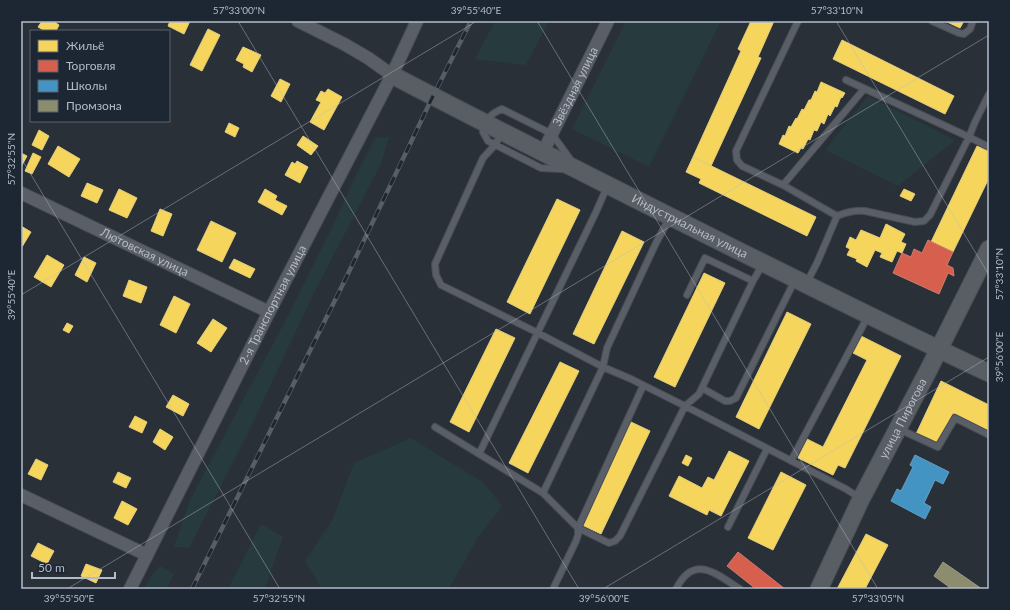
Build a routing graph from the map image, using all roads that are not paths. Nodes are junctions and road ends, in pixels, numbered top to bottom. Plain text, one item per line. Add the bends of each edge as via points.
1 (298, 21) edge
2 (417, 21) edge
3 (608, 21) edge
4 (798, 21) edge
5 (932, 21) edge
6 (973, 21) edge
7 (392, 75) junction
8 (846, 80) dead end
9 (864, 89) junction
10 (989, 94) edge
11 (485, 123) junction
12 (552, 134) junction
13 (969, 137) junction
14 (499, 139) junction
15 (989, 147) edge
16 (542, 152) junction
17 (578, 170) junction
18 (608, 185) junction
19 (783, 185) junction
20 (21, 193) edge
21 (670, 216) junction
22 (837, 216) junction
23 (989, 249) edge
24 (763, 263) junction
25 (801, 281) junction
26 (753, 282) junction
27 (687, 295) dead end
28 (269, 312) junction
29 (869, 315) junction
30 (538, 333) junction
31 (938, 349) junction
32 (603, 367) junction
33 (989, 372) edge
34 (644, 386) junction
35 (702, 388) junction
36 (685, 406) junction
37 (434, 427) dead end
38 (898, 428) junction
39 (989, 435) edge
40 (768, 449) junction
41 (479, 454) junction
42 (791, 461) junction
43 (543, 493) junction
44 (21, 495) edge
45 (861, 499) junction
46 (728, 527) dead end
47 (578, 528) junction
48 (147, 555) junction
49 (130, 589) edge
50 (553, 589) edge
51 (676, 589) edge
52 (740, 589) edge
53 (819, 589) edge

1 - 7 street via 344,44
2 - 7 street, 2-я Транспортная улица
3 - 12 street, Звёздная улица
4 - 19 lane via 736,152 737,160 742,166
5 - 6 lane via 964,34 970,29
7 - 11 street, Индустриальная улица
7 - 28 street, 2-я Транспортная улица
8 - 9 lane
9 - 13 lane
9 - 19 lane
10 - 13 lane
11 - 12 lane via 493,112 502,109
11 - 14 street, Индустриальная улица
12 - 16 street, Звёздная улица
12 - 17 lane
13 - 15 lane
13 - 22 lane via 930,215 924,221 915,222 858,210
14 - 16 street, Индустриальная улица
14 - 17 lane via 541,168
14 - 30 lane via 483,158 435,264 436,275 442,285
16 - 17 street, Индустриальная улица
17 - 18 street, Индустриальная улица
18 - 21 street, Индустриальная улица
18 - 30 lane
19 - 22 lane
20 - 28 street, Лютовская улица
21 - 24 street, Индустриальная улица
21 - 32 lane via 607,348
22 - 25 lane via 817,263
23 - 31 street, улица Пирогова
24 - 25 street, Индустриальная улица
24 - 26 lane
25 - 29 street, Индустриальная улица
25 - 35 lane via 736,398 725,401
26 - 27 lane via 705,258
26 - 35 lane
28 - 48 street, 2-я Транспортная улица
29 - 31 street, Индустриальная улица
29 - 42 lane
30 - 32 lane
30 - 41 lane
31 - 33 street, Индустриальная улица
31 - 38 street, улица Пирогова
32 - 34 lane
32 - 43 lane
34 - 36 lane
34 - 47 lane
35 - 36 lane
36 - 40 lane
36 - 47 lane via 620,536 608,543
37 - 41 lane
38 - 39 lane via 938,447 955,418
38 - 45 street, улица Пирогова
40 - 42 lane
40 - 46 lane
41 - 43 lane
42 - 45 lane
43 - 47 lane
44 - 48 street
45 - 53 street, улица Пирогова
47 - 50 lane via 576,541
48 - 49 street, 2-я Транспортная улица
51 - 52 lane via 683,576 697,569 710,571

